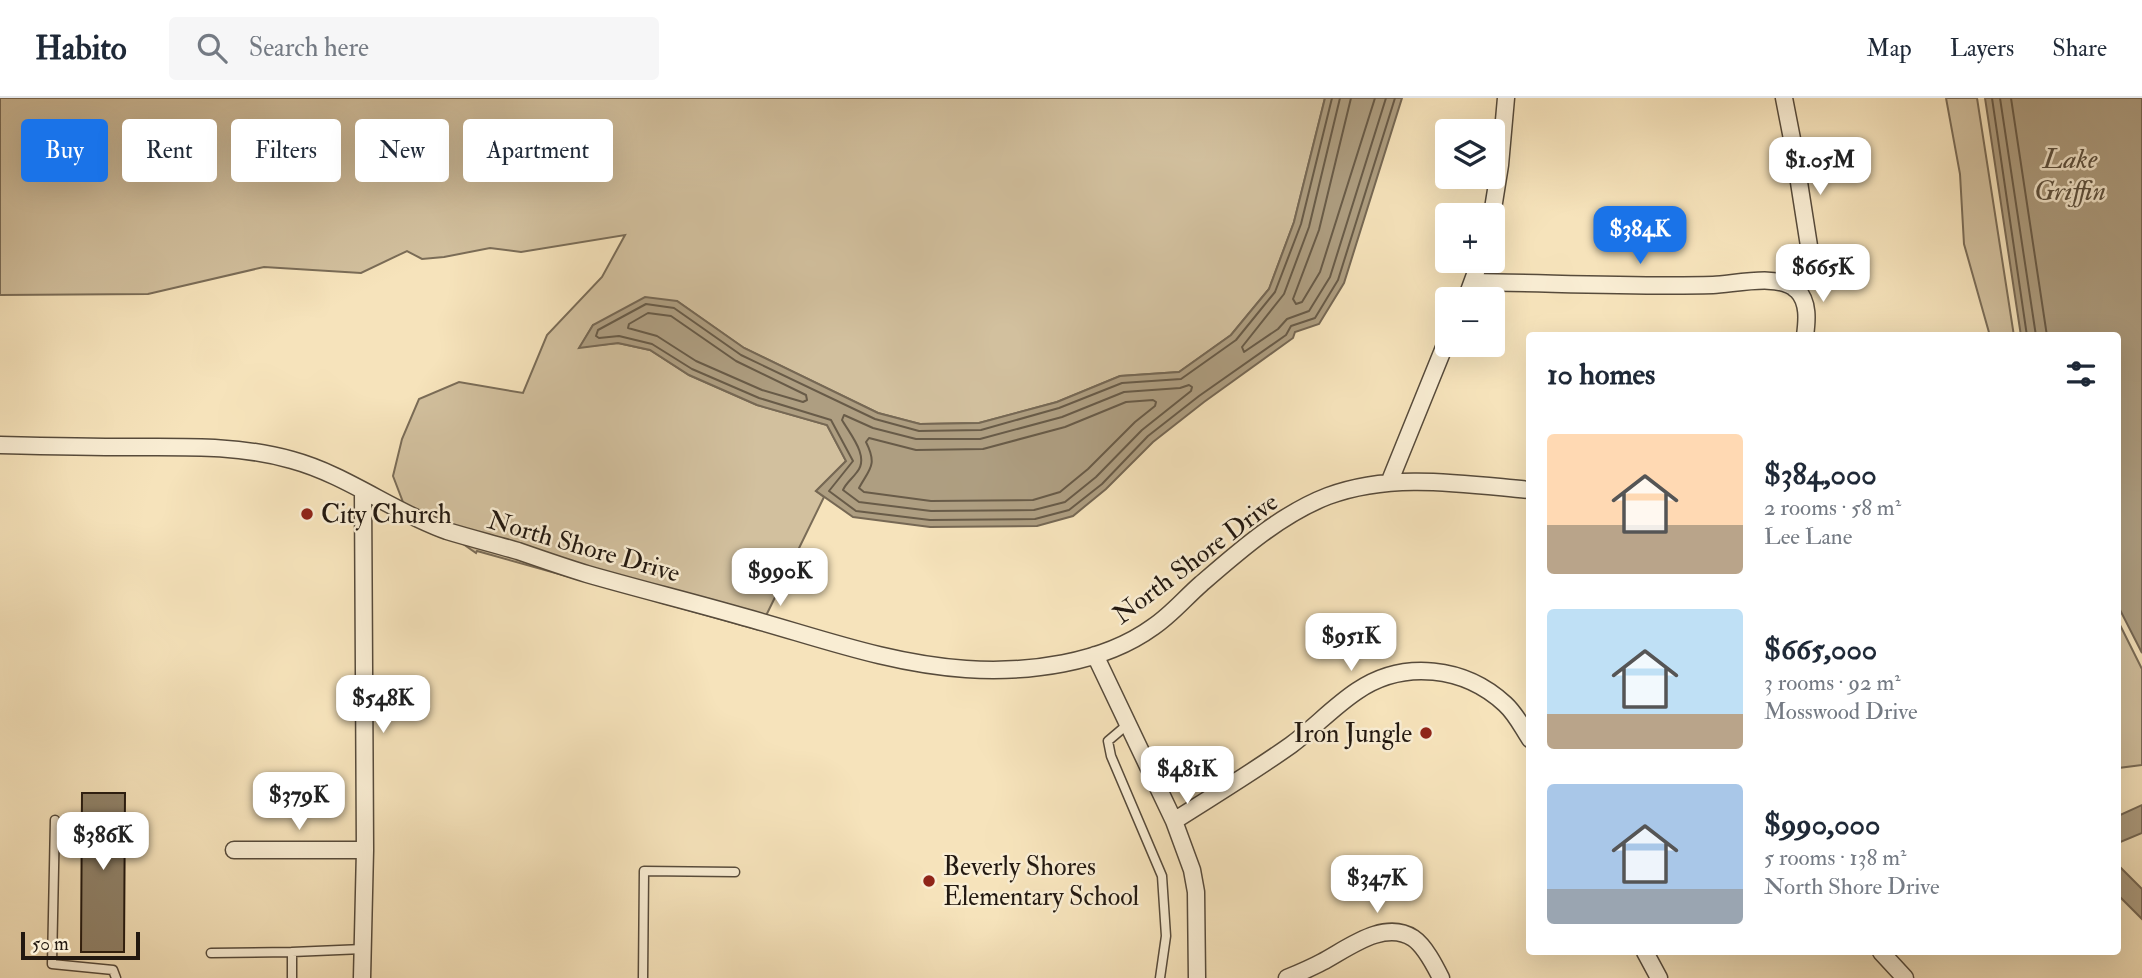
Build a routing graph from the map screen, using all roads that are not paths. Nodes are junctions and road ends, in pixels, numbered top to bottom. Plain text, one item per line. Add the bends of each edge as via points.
1 (1506, 98) edge
2 (1784, 98) edge
3 (1494, 203) edge
4 (1476, 273) edge
5 (1473, 282) junction
6 (1471, 287) edge
7 (1795, 289) junction
8 (1805, 332) edge
9 (1440, 357) edge
10 (0, 445) edge
11 (1389, 483) junction
12 (1526, 490) edge
13 (363, 491) junction
14 (1095, 654) junction
15 (1128, 724) junction
16 (1526, 732) edge
17 (55, 820) dead end
18 (1174, 821) junction
19 (234, 850) dead end
20 (365, 850) junction
21 (735, 872) dead end
22 (363, 950) junction
23 (292, 952) junction
24 (211, 953) dead end
25 (1647, 955) edge
26 (1884, 955) edge
27 (116, 978) edge
28 (292, 978) edge
29 (362, 978) edge
30 (643, 978) edge
31 (1160, 978) edge
32 (1197, 978) edge
33 (1287, 978) edge
34 (1441, 978) edge
35 (1659, 978) edge
36 (1905, 978) edge

1 - 3 street
2 - 7 street via 1809,246 1809,259
4 - 5 street
5 - 6 street
5 - 7 street via 1715,285 1769,281
7 - 8 street via 1804,302
9 - 11 street
10 - 13 street, North Shore Drive via 212,447 257,452 293,460
11 - 12 street, North Shore Drive via 1429,481
11 - 14 street, North Shore Drive via 1343,491 1302,509 1252,542 1150,630
13 - 14 street, North Shore Drive via 446,530 869,653 922,664 996,670 1049,665
13 - 20 street
14 - 15 street
15 - 18 street
15 - 31 lane via 1108,741 1163,876 1166,936
16 - 18 street via 1506,705 1468,680 1430,671 1391,676 1359,690 1291,745
17 - 27 lane via 52,964 113,970
18 - 32 street via 1196,892
19 - 20 street
20 - 22 street
21 - 30 lane via 643,871
22 - 23 lane
22 - 29 street
23 - 24 lane
23 - 28 lane
25 - 35 street
26 - 36 street
33 - 34 street via 1364,939 1397,932 1419,943

